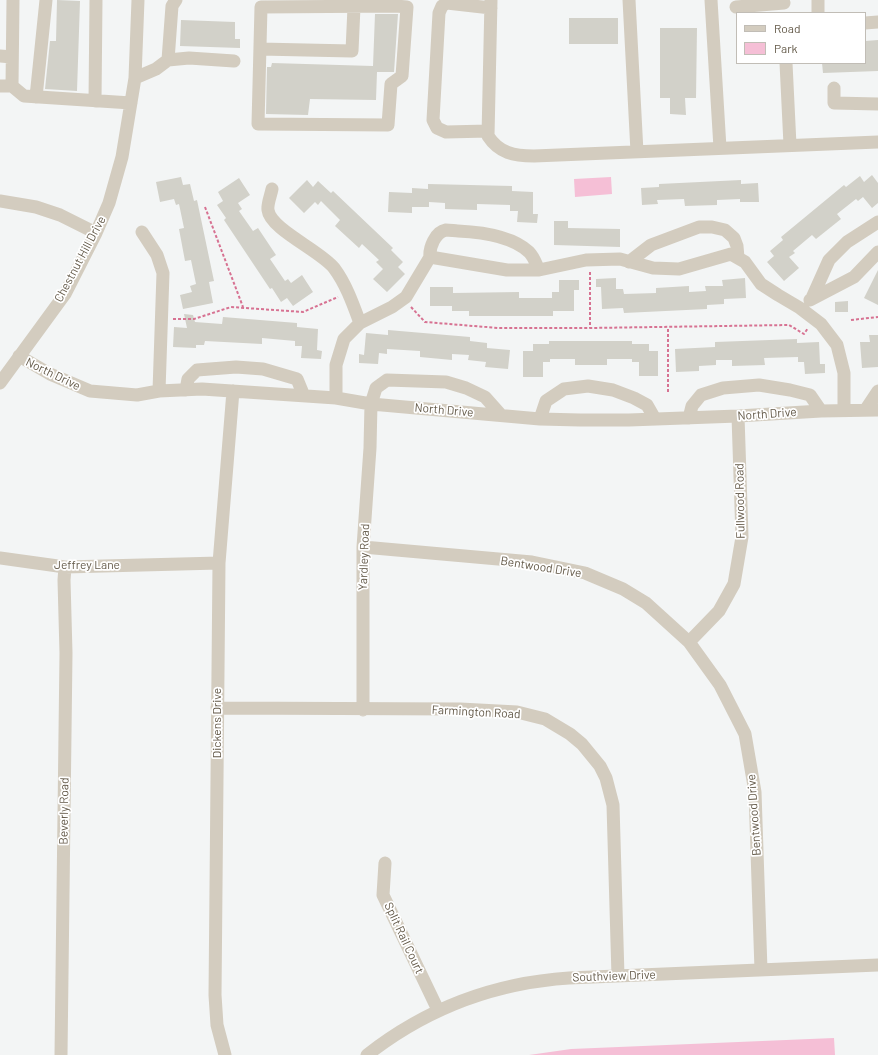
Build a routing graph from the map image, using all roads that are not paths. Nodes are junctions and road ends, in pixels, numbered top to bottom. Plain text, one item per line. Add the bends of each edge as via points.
1 (13, 0) edge
2 (46, 0) edge
3 (96, 0) edge
4 (138, 0) edge
5 (176, 0) edge
6 (629, 0) edge
7 (711, 0) edge
8 (818, 0) edge
9 (331, 3) edge
10 (491, 4) edge
11 (784, 5) edge
12 (354, 7) junction
13 (736, 7) dead end
14 (818, 12) edge
15 (878, 22) edge
16 (866, 23) edge
17 (260, 49) junction
18 (6, 56) edge
19 (168, 60) junction
20 (234, 60) dead end
21 (786, 64) edge
22 (135, 78) junction
23 (6, 86) edge
24 (834, 88) dead end
25 (36, 97) junction
26 (95, 100) junction
27 (131, 103) junction
28 (878, 104) edge
29 (488, 131) junction
30 (878, 142) edge
31 (790, 145) junction
32 (720, 148) junction
33 (638, 152) junction
34 (272, 189) dead end
35 (0, 201) edge
36 (878, 222) edge
37 (142, 232) dead end
38 (96, 233) junction
39 (878, 252) edge
40 (430, 257) junction
41 (738, 258) junction
42 (629, 262) junction
43 (539, 270) junction
44 (812, 298) junction
45 (800, 308) junction
46 (360, 323) junction
47 (19, 356) junction
48 (0, 383) edge
49 (186, 390) junction
50 (159, 391) junction
51 (233, 391) junction
52 (878, 391) edge
53 (304, 396) junction
54 (336, 398) junction
55 (371, 404) junction
56 (872, 409) edge
57 (821, 410) junction
58 (844, 410) junction
59 (501, 416) junction
60 (738, 416) junction
61 (689, 418) junction
62 (540, 419) junction
63 (656, 419) junction
64 (363, 547) junction
65 (0, 558) edge
66 (219, 563) junction
67 (65, 567) junction
68 (689, 642) junction
69 (217, 708) junction
70 (363, 710) junction
71 (386, 863) dead end
72 (878, 965) edge
73 (761, 970) junction
74 (618, 976) junction
75 (438, 1010) junction
76 (61, 1055) edge
77 (226, 1055) edge
78 (367, 1055) edge

1 - 18 street
2 - 25 street
3 - 26 street
4 - 22 street, Chestnut Hill Drive
5 - 19 street via 172,6
6 - 33 street
7 - 32 street
8 - 14 street
9 - 12 street
9 - 17 street via 261,7
10 - 29 street
10 - 29 street via 447,3 442,6 439,12 433,120 437,128 446,132
11 - 13 street
12 - 17 street via 352,51
12 - 17 street via 407,7 402,76 390,84 388,125 258,124
15 - 16 street
18 - 23 street
19 - 20 street
19 - 22 street via 156,69
21 - 31 street
22 - 27 street, Chestnut Hill Drive
23 - 25 street via 24,96
24 - 28 street via 834,103
25 - 26 street
26 - 27 street
27 - 38 street, Chestnut Hill Drive via 122,157 109,202
29 - 33 street via 494,145 520,156
30 - 31 street
31 - 32 street
32 - 33 street
34 - 46 street via 268,210 276,224 333,267 348,293
35 - 38 street via 36,207 60,215
36 - 44 street via 847,242 829,260
37 - 50 street via 157,255 163,273
38 - 47 street, Chestnut Hill Drive via 65,294
39 - 44 street via 854,277
40 - 43 street via 507,270
40 - 43 street via 432,243 445,230 474,232 495,236 528,250
40 - 46 street via 406,297
41 - 42 street via 731,254 678,269 653,268
41 - 42 street via 738,246 725,230 699,227 651,245
41 - 45 street via 745,262 761,284
42 - 43 street via 620,259 590,260
44 - 45 street
45 - 58 street via 821,324 837,346 844,373
46 - 54 street via 344,339 336,365
47 - 48 street, Chestnut Hill Drive
47 - 50 street, North Drive via 50,374 90,391 137,395
49 - 50 street, North Drive
49 - 51 street, North Drive
49 - 53 street via 188,379 197,370 236,367 263,369 297,379
51 - 53 street, North Drive
51 - 66 street, Dickens Drive
52 - 56 street
53 - 54 street, North Drive
54 - 55 street, North Drive
55 - 59 street, North Drive
55 - 59 street via 376,388 387,380 446,382 485,397
55 - 64 street, Yardley Road
56 - 58 street, North Drive
57 - 58 street, North Drive
57 - 60 street, North Drive
57 - 61 street via 810,395 759,385 723,388 701,395 692,406
59 - 62 street, North Drive
60 - 61 street, North Drive
60 - 68 street, Fullwood Road via 742,537 734,584 719,611
61 - 63 street, North Drive
62 - 63 street, North Drive
62 - 63 street via 546,401 564,389 588,386 613,390 634,398 647,405
64 - 68 street, Bentwood Drive via 532,562 585,573 646,603
64 - 70 street, Yardley Road
65 - 67 street, Jeffrey Lane
66 - 67 street, Jeffrey Lane
66 - 69 street, Dickens Drive
67 - 76 street, Beverly Road
68 - 73 street, Bentwood Drive via 720,685 745,734 755,792
69 - 70 street, Farmington Road
69 - 77 street, Dickens Drive via 215,995 217,1025
70 - 74 street, Farmington Road via 460,709 517,712 545,719 582,744 600,766 613,805
71 - 75 street, Split Rail Court via 383,895
72 - 73 street, Southview Drive
73 - 74 street, Southview Drive
74 - 75 street, Southview Drive via 523,983 496,989
75 - 78 street, Southview Drive via 398,1032

